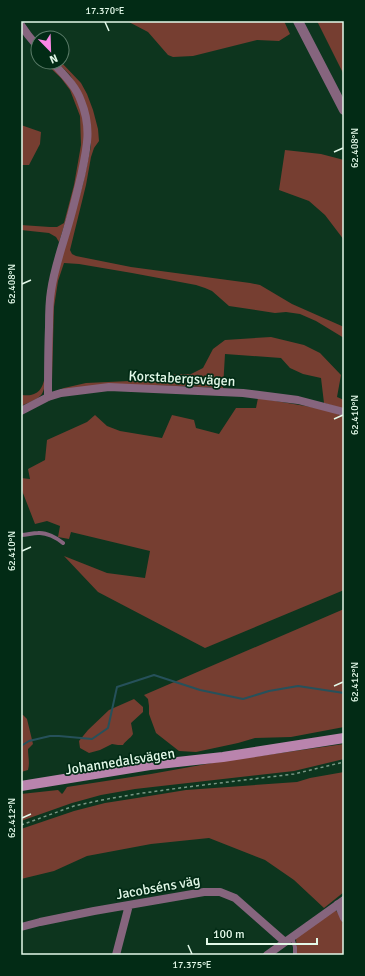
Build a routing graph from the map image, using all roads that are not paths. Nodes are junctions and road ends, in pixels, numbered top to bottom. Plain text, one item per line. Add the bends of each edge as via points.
1 (298, 21) edge
2 (21, 24) edge
3 (30, 37) edge
4 (59, 70) edge
5 (344, 110) edge
6 (48, 397) junction
7 (21, 411) edge
8 (344, 412) edge
9 (21, 534) edge
10 (63, 543) dead end
11 (344, 738) edge
12 (223, 757) junction
13 (21, 786) edge
14 (21, 790) edge
15 (341, 902) edge
16 (129, 906) junction
17 (344, 918) edge
18 (21, 927) edge
19 (292, 937) junction
20 (285, 942) junction
21 (116, 955) edge
22 (266, 955) edge
23 (296, 955) edge

1 - 5 street
2 - 3 street
4 - 6 street via 81,100 86,115 87,145 51,291
6 - 7 street, Korstabergsvägen
6 - 8 street, Korstabergsvägen via 73,391 109,388 223,392 298,400
9 - 10 lane via 40,533 58,538
11 - 12 main road, Johannedalsvägen
12 - 13 main road, Johannedalsvägen via 150,765
12 - 14 main road, Johannedalsvägen via 152,771
15 - 17 street
15 - 19 street
16 - 18 street, Jacobséns väg
16 - 20 street, Jacobséns väg via 204,892 220,892 235,898
16 - 21 street
19 - 20 street
19 - 23 lane
20 - 22 street

